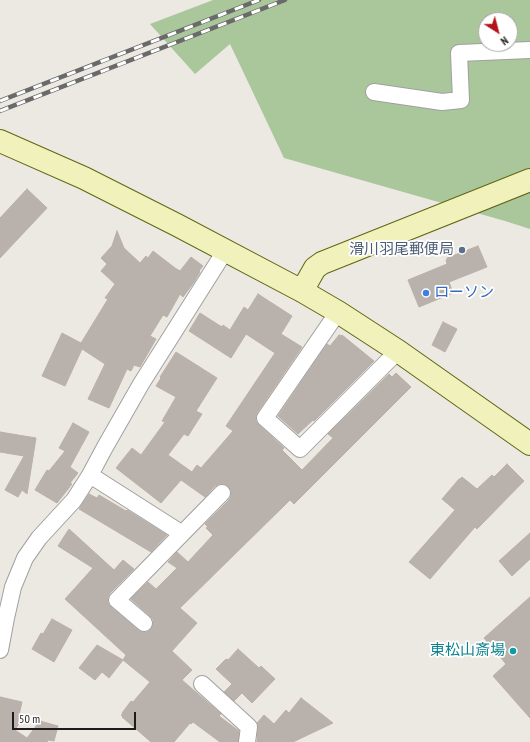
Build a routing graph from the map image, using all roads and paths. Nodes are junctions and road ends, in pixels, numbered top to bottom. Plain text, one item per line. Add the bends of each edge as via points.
1 (530, 50) edge
2 (374, 92) dead end
3 (1, 142) edge
4 (530, 180) edge
5 (225, 251) junction
6 (302, 291) junction
7 (338, 312) junction
8 (398, 351) junction
9 (530, 444) edge
10 (90, 476) junction
11 (222, 493) dead end
12 (181, 533) junction
13 (144, 623) dead end
14 (0, 650) edge
15 (202, 684) dead end
16 (247, 742) edge

1 - 2 street via 459,52 461,100 442,102
3 - 5 street via 84,178
4 - 6 street via 322,264 315,268
5 - 6 street
5 - 10 street via 141,384
6 - 7 street
7 - 8 street
7 - 8 street via 265,418 300,449
8 - 9 street
10 - 12 street
10 - 14 street via 74,500 25,558 13,587
11 - 12 street
12 - 13 street via 117,600
15 - 16 street via 249,728

